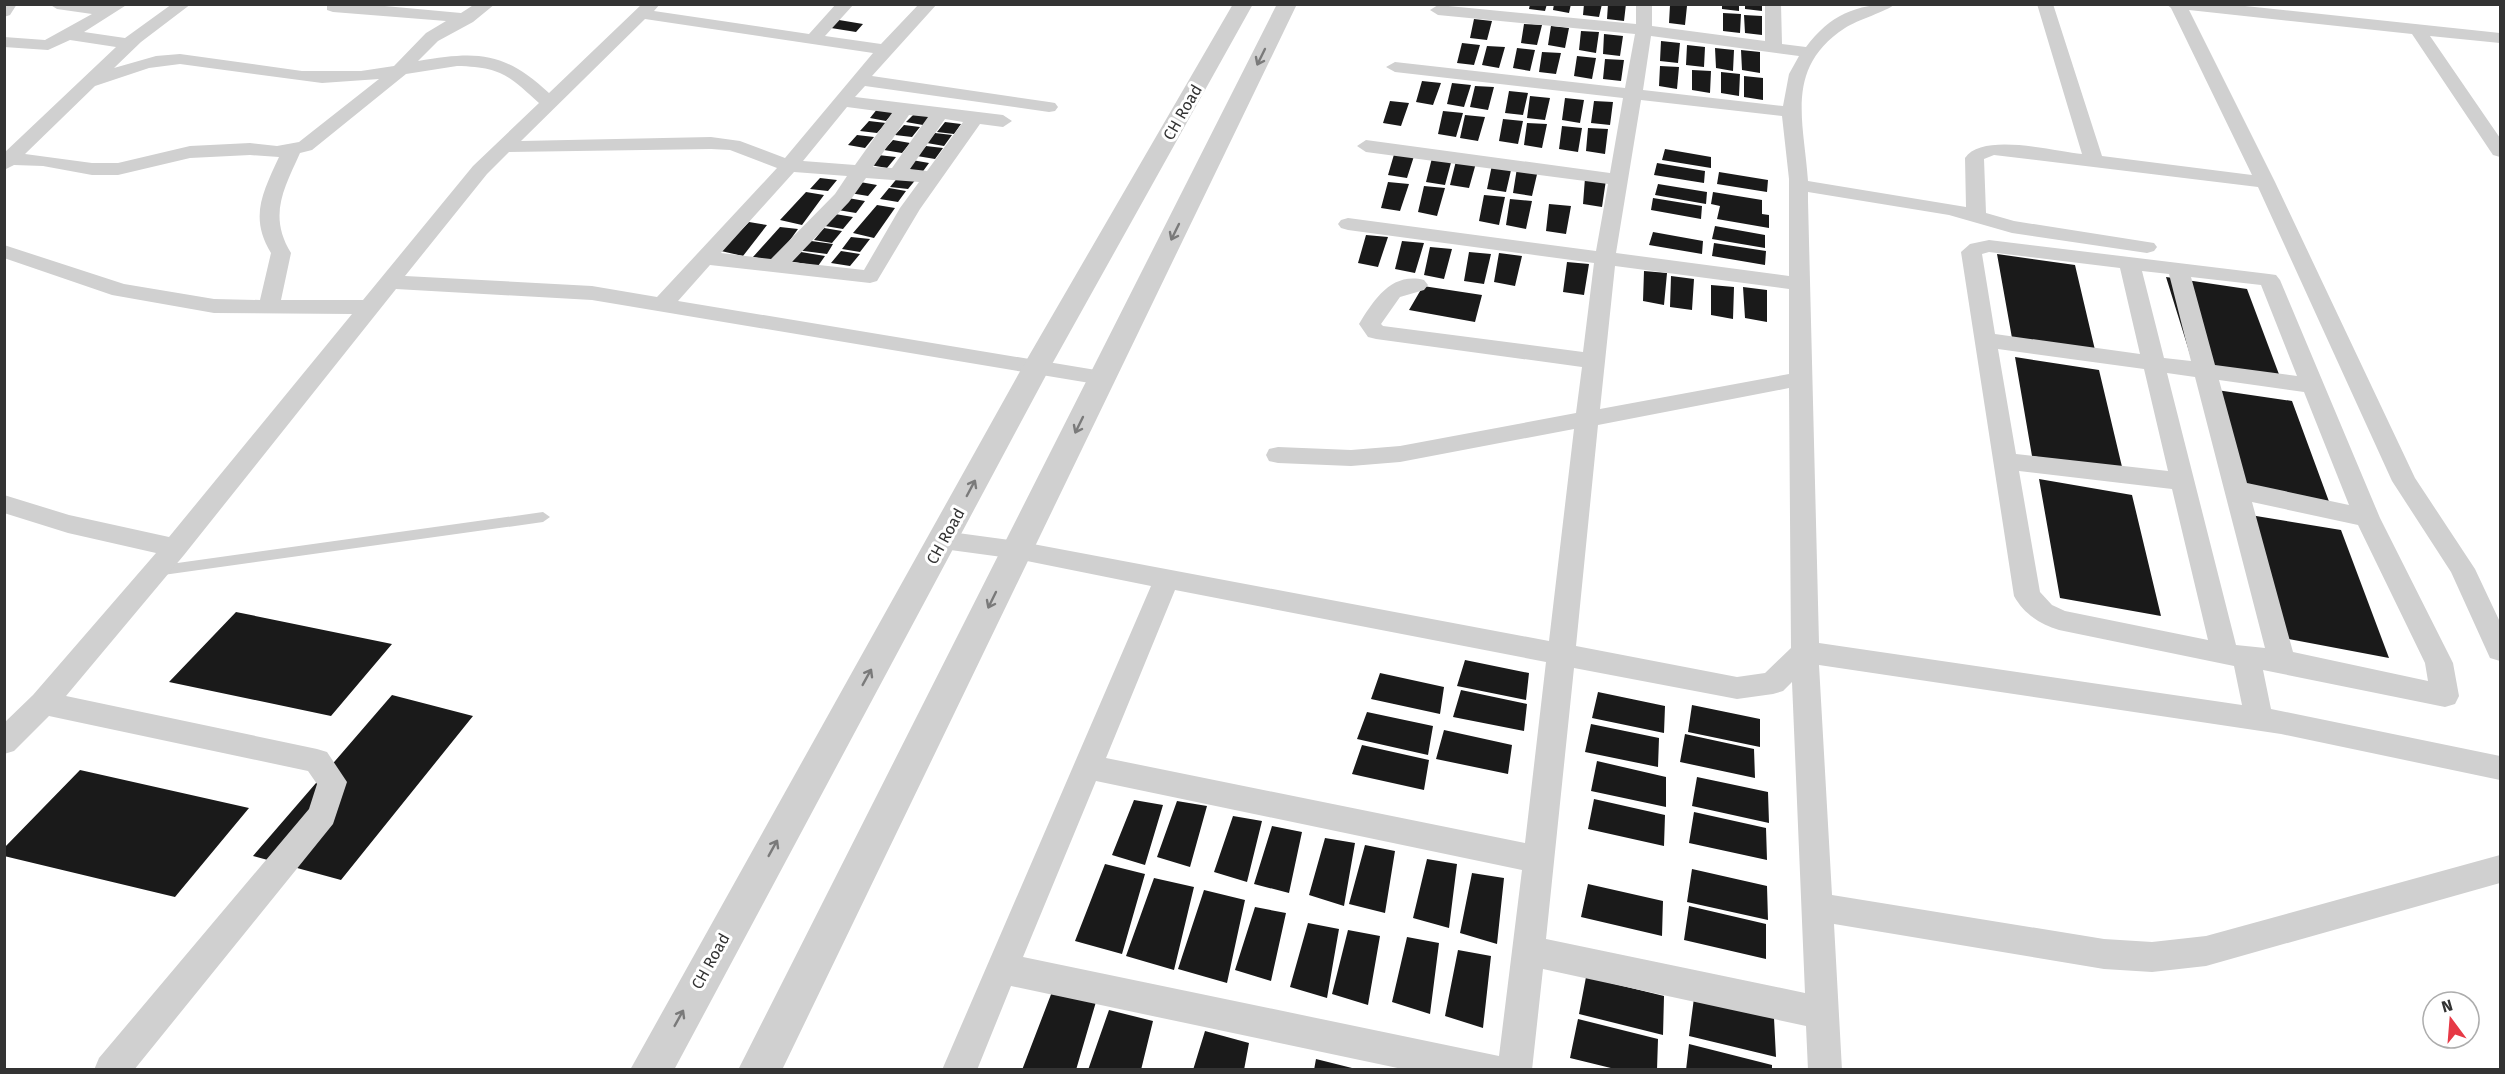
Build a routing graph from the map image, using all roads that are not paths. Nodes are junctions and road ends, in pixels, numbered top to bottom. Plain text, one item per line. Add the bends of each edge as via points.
1 (9, 4) edge
2 (57, 4) edge
3 (183, 4) edge
4 (487, 4) edge
5 (846, 4) edge
6 (929, 4) edge
7 (1243, 4) edge
8 (1287, 4) edge
9 (1644, 4) edge
10 (1773, 4) edge
11 (1887, 4) edge
12 (2045, 4) edge
13 (2176, 5) edge
14 (333, 7) dead end
15 (114, 8) edge
16 (647, 9) edge
17 (2260, 9) edge
18 (1438, 10) dead end
19 (4, 12) edge
20 (468, 18) junction
21 (2417, 29) junction
22 (1644, 30) junction
23 (68, 35) junction
24 (2500, 38) edge
25 (813, 39) junction
26 (131, 41) junction
27 (4, 42) edge
28 (1774, 49) junction
29 (885, 50) junction
30 (1808, 52) junction
31 (178, 58) junction
32 (1395, 67) dead end
33 (403, 68) junction
34 (860, 80) junction
35 (87, 83) junction
36 (1632, 95) junction
37 (842, 101) junction
38 (551, 104) junction
39 (1049, 107) dead end
40 (904, 109) junction
41 (1791, 112) junction
42 (940, 113) junction
43 (975, 118) junction
44 (1003, 122) dead end
45 (2492, 127) edge
46 (1366, 146) dead end
47 (501, 147) junction
48 (292, 150) junction
49 (2500, 151) edge
50 (2094, 161) junction
51 (7, 162) edge
52 (789, 166) junction
53 (860, 172) junction
54 (897, 175) junction
55 (933, 177) junction
56 (1619, 180) junction
57 (2265, 182) junction
58 (1800, 185) junction
59 (1976, 214) junction
60 (1348, 224) dead end
61 (10, 258) edge
62 (708, 258) junction
63 (2143, 258) junction
64 (1605, 259) junction
65 (777, 266) junction
66 (2178, 268) junction
67 (2305, 270) junction
68 (392, 282) junction
69 (1799, 284) junction
70 (1416, 285) dead end
71 (663, 304) junction
72 (269, 307) junction
73 (369, 307) junction
74 (1986, 340) junction
75 (1594, 361) junction
76 (2153, 363) junction
77 (1037, 366) junction
78 (2205, 370) junction
79 (1102, 378) junction
80 (1800, 379) junction
81 (2314, 386) junction
82 (1587, 418) junction
83 (1278, 455) dead end
84 (2005, 461) junction
85 (2185, 482) junction
86 (2236, 490) junction
87 (4, 504) edge
88 (543, 517) dead end
89 (2367, 518) junction
90 (943, 540) junction
91 (175, 548) junction
92 (1017, 550) junction
93 (156, 571) junction
94 (1167, 579) junction
95 (2500, 650) edge
96 (1805, 652) junction
97 (1562, 654) junction
98 (2235, 655) junction
99 (2282, 661) junction
100 (43, 703) junction
101 (2259, 719) junction
102 (7, 736) edge
103 (1087, 767) junction
104 (2500, 768) edge
105 (1539, 860) junction
106 (2500, 869) edge
107 (1818, 908) junction
108 (1528, 951) junction
109 (1002, 968) junction
110 (1823, 1012) junction
111 (111, 1070) edge
112 (651, 1070) edge
113 (759, 1070) edge
114 (958, 1070) edge
115 (1491, 1070) edge
116 (1515, 1070) edge
117 (1825, 1070) edge

1 - 19 street
2 - 15 street
3 - 26 street
4 - 20 street
5 - 25 street
6 - 29 street
7 - 77 street, CH Road
8 -> 79 street
9 - 22 street
10 - 28 street
11 - 30 street via 1835,25
12 - 50 street
13 - 17 street
13 - 57 street
14 - 20 street
15 - 23 street
16 - 25 street
16 - 38 street
17 - 21 street
18 - 22 street
20 - 33 street via 432,37
21 - 24 street
21 - 45 street
22 - 28 street
22 - 36 street
23 - 26 street
23 - 27 street via 48,45
25 - 29 street
26 - 31 street
26 - 35 street
28 - 30 street
29 - 34 street
30 - 41 street via 1796,80
31 - 33 street via 339,78
31 - 35 street
32 - 36 street
33 - 38 street via 445,63 497,64 508,68
33 - 48 street via 305,146
34 - 37 street
34 - 39 street
35 - 51 street
36 - 41 street
36 - 56 street
37 - 40 street
37 - 52 street
38 - 47 street
40 - 42 street
40 - 53 street
41 - 58 street
42 - 43 street
42 - 54 street
43 - 44 street
43 - 55 street
45 - 49 street
46 - 56 street
47 - 52 street via 711,143 733,145
47 - 68 street
48 - 51 street via 190,152 118,169 92,169 43,160
48 - 72 street via 269,206 270,238 281,253
50 - 57 street
50 - 59 street via 1994,149 1980,152 1974,158
52 - 53 street
52 - 62 street
53 - 54 street
53 - 65 street via 842,198
54 - 55 street
55 - 65 street via 870,277
56 - 64 street
57 - 67 street
58 - 59 street
58 - 69 street
59 - 63 street via 2012,228
60 - 64 street
61 - 72 street via 120,291 214,306
62 - 65 street
62 - 71 street
63 - 66 street
63 - 67 street
63 - 74 street via 1977,248 1971,252
63 - 76 street
64 - 69 street
64 - 75 street
66 - 78 street
66 - 81 street via 2269,280
67 - 95 street via 2404,481 2462,569
68 - 71 street via 592,293
68 - 73 street
69 - 80 street
70 - 75 street via 1390,292 1370,324 1376,332
71 - 77 street
72 - 73 street
73 - 91 street
74 - 76 street
74 - 84 street
75 - 82 street
76 - 78 street
76 - 85 street
77 - 79 street
90 -> 77 street, CH Road
78 - 81 street
78 - 86 street
79 -> 92 street
80 - 82 street
80 - 96 street
81 - 89 street
82 - 83 street via 1400,454 1351,458
82 - 97 street
84 - 85 street
84 - 98 street via 2027,596 2043,612 2059,620
85 - 98 street
86 - 89 street
86 - 99 street
87 - 91 street via 68,524
88 - 93 lane
89 - 99 street via 2439,663 2445,696
90 - 92 street
112 -> 90 street, CH Road
91 - 93 street
92 - 94 street
92 -> 113 street
93 - 100 street
94 - 97 street
94 - 103 street
96 - 97 street via 1773,682 1737,688
96 - 101 street
96 - 107 street
97 - 105 street
98 - 99 street
98 - 101 street
100 - 102 street
100 - 111 street via 317,761 332,782 322,815
101 - 104 street
103 - 105 street
103 - 109 street
105 - 108 street
106 - 107 street via 2206,951 2152,957 2104,954
107 - 110 street
108 - 110 street
108 - 116 street
109 - 114 street
109 - 115 street
110 - 117 street

